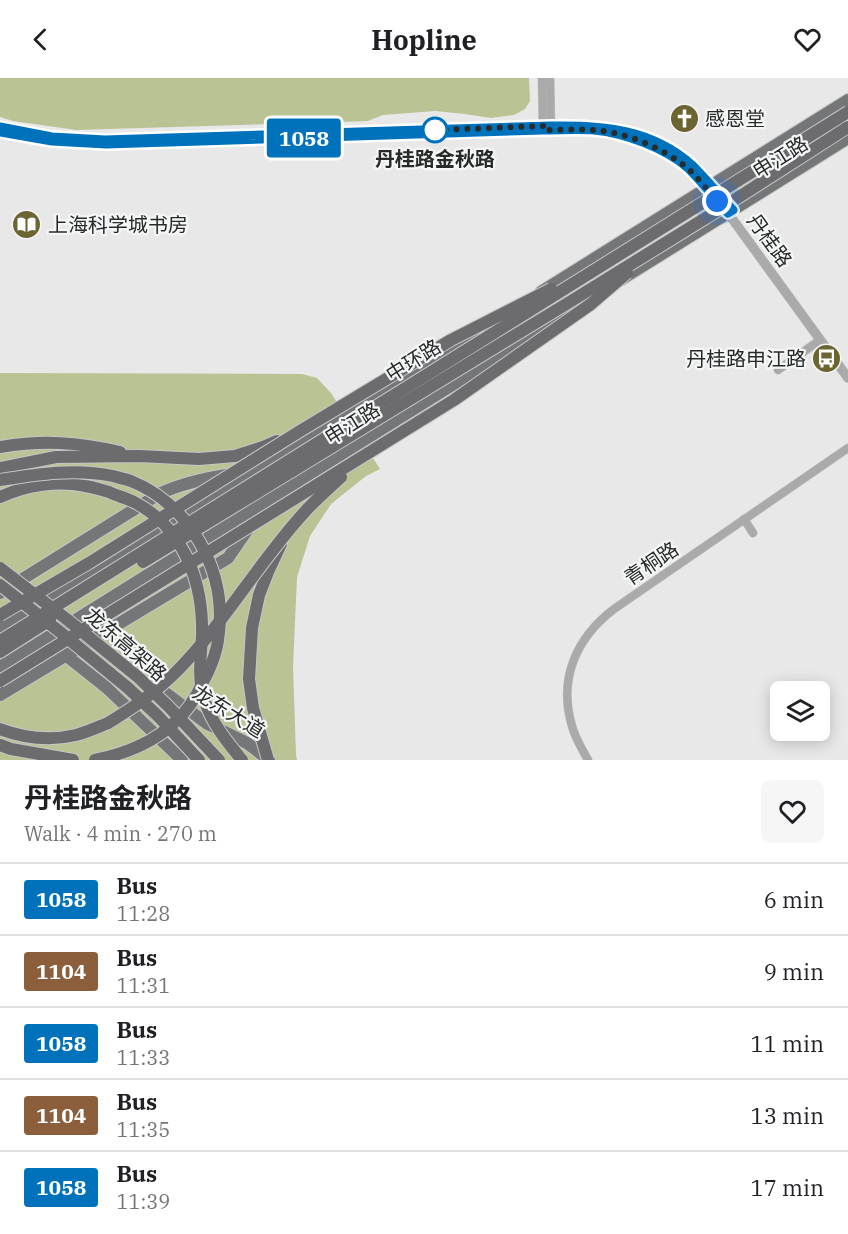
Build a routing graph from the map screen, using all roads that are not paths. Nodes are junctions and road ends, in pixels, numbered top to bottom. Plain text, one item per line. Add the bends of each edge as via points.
1 (542, 78) edge
2 (550, 78) edge
3 (848, 100) edge
4 (848, 112) edge
5 (0, 127) edge
6 (848, 127) edge
7 (547, 128) junction
8 (0, 132) edge
9 (848, 138) edge
10 (708, 187) junction
11 (726, 211) junction
12 (653, 250) junction
13 (613, 258) junction
14 (820, 340) junction
15 (848, 368) edge
16 (778, 370) dead end
17 (848, 378) edge
18 (300, 431) junction
19 (0, 447) edge
20 (848, 448) edge
21 (370, 453) junction
22 (139, 456) junction
23 (0, 468) edge
24 (254, 471) junction
25 (0, 480) edge
26 (292, 484) junction
27 (0, 497) edge
28 (744, 519) junction
29 (753, 533) dead end
30 (286, 534) junction
31 (0, 561) edge
32 (0, 568) edge
33 (23, 579) junction
34 (0, 585) edge
35 (0, 593) edge
36 (48, 599) junction
37 (0, 604) edge
38 (0, 615) edge
39 (17, 618) junction
40 (75, 621) junction
41 (0, 628) edge
42 (96, 637) junction
43 (45, 639) junction
44 (0, 641) edge
45 (0, 652) edge
46 (67, 656) junction
47 (0, 667) edge
48 (0, 681) edge
49 (0, 695) edge
50 (0, 729) edge
51 (0, 745) edge
52 (73, 760) edge
53 (95, 760) edge
54 (182, 760) edge
55 (199, 760) edge
56 (219, 760) edge
57 (242, 760) edge
58 (268, 760) edge
59 (588, 760) edge

1 - 7 street
2 - 7 street
3 - 10 main road, 申江路
4 - 13 highway, 中环路, bridge
5 - 7 street, 丹桂路 via 52,137 105,140
6 - 11 highway, 中环路, bridge
7 - 8 street, 丹桂路 via 106,144 52,141
7 - 10 street, 丹桂路 via 596,126 644,137 688,163
9 - 11 main road, 申江路
10 - 11 street, 丹桂路
10 - 24 main road, 申江路
11 - 12 highway, 中环路, bridge
11 - 14 street, 丹桂路
11 - 15 street, 丹桂路
11 - 26 main road, 申江路
12 - 21 highway, bridge via 582,310 454,400
12 - 45 highway, 中环路, bridge
13 - 18 highway, bridge via 451,340
13 - 44 highway, 中环路, bridge
14 - 16 street
14 - 17 street, 丹桂路
18 - 22 highway, bridge via 235,456
18 - 38 highway, bridge
19 - 22 highway via 54,442
20 - 28 street, 青桐路
21 - 30 highway, bridge via 319,497
21 - 48 highway, bridge
22 - 23 highway via 56,457
24 - 33 main road via 175,486
24 - 36 main road, 申江路
25 - 53 highway, bridge via 66,471 130,480 153,492 177,512 198,538 217,584 217,648 196,696 163,732 140,746
26 - 40 main road, 申江路
26 - 42 main road via 257,515 228,558
27 - 57 highway, bridge via 32,486 84,485 135,503 160,520 178,541 192,569 199,596 200,679 208,712
28 - 29 street
28 - 59 street, 青桐路 via 614,609 586,636 570,671 568,701 572,727
30 - 50 highway, bridge via 183,664 127,712 76,735 42,738
30 - 58 highway, bridge via 259,595 250,652 253,708
31 - 33 main road, 龙东大道
32 - 56 highway, 龙东高架路, bridge via 138,677
33 - 35 main road
33 - 36 main road, 龙东大道
34 - 55 highway, 龙东高架路, bridge via 128,688
36 - 39 main road, 申江路
36 - 40 main road, 龙东大道
37 - 39 main road
39 - 41 main road, 申江路
39 - 43 main road
40 - 42 main road, 龙东大道
40 - 43 main road, 申江路
42 - 46 main road
42 - 58 main road, 龙东大道 via 169,697 206,723 247,743
43 - 46 main road
43 - 47 main road, 申江路
46 - 49 main road
46 - 54 main road via 107,688
51 - 52 highway

